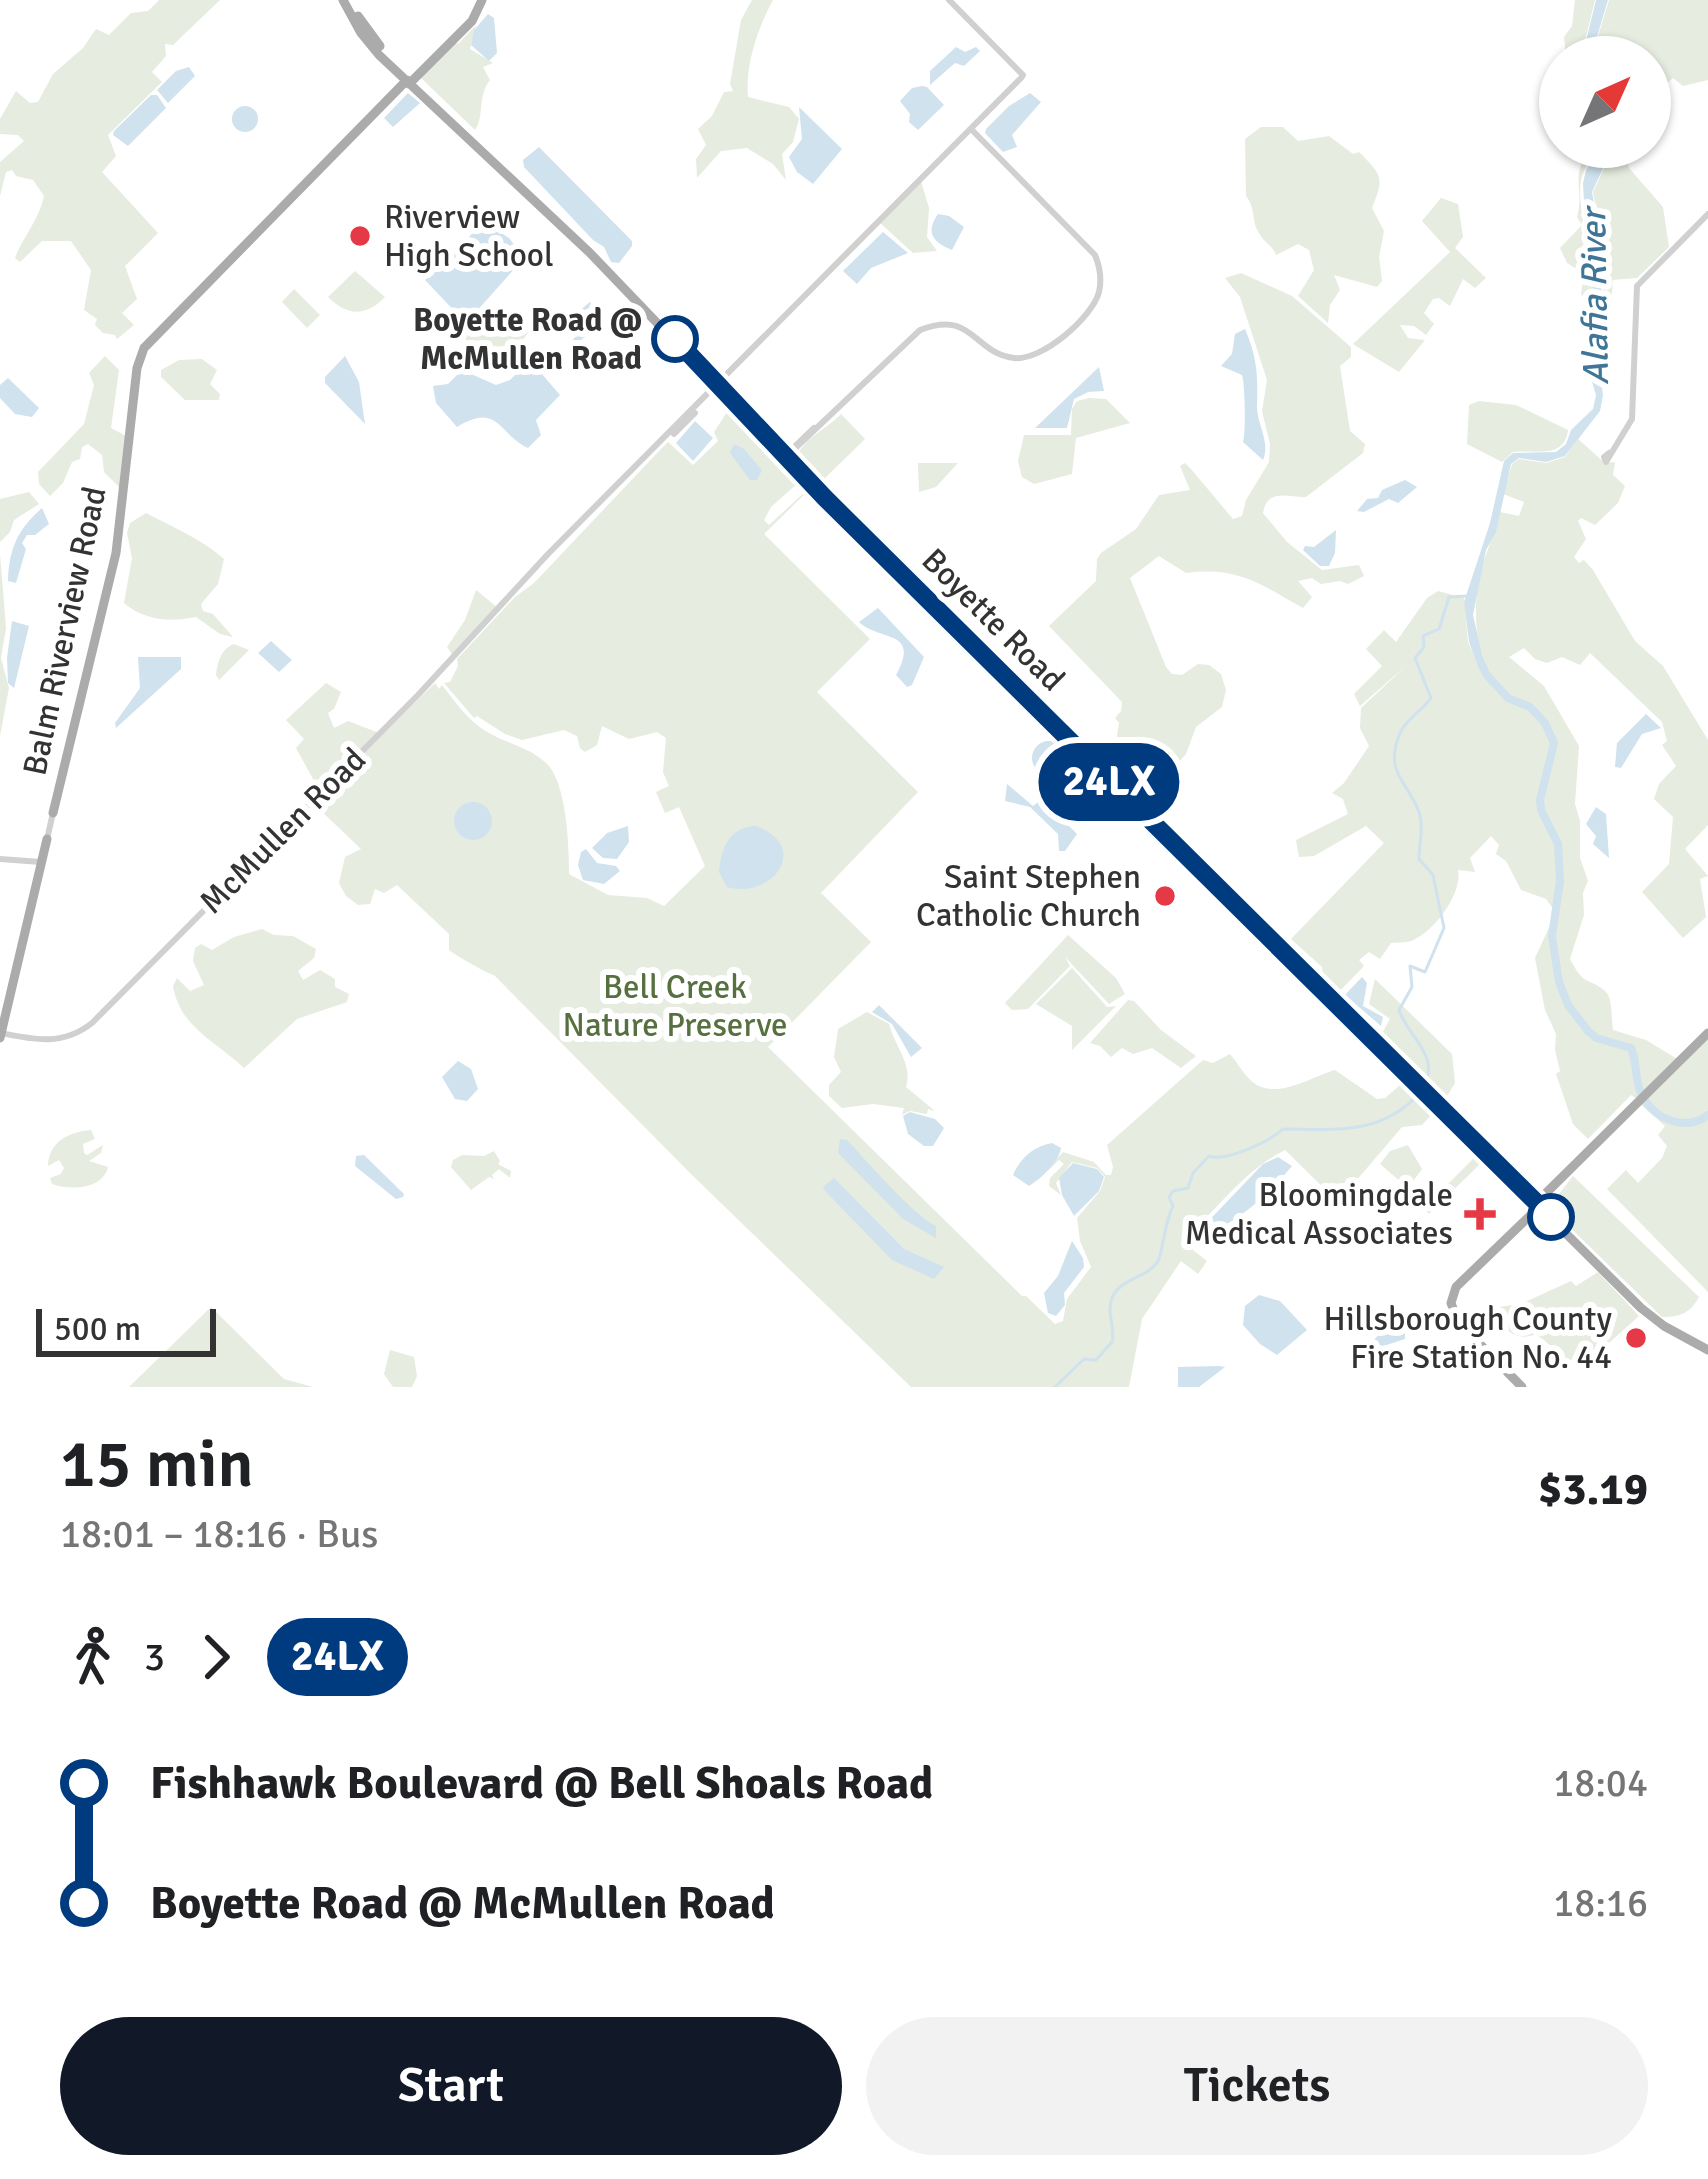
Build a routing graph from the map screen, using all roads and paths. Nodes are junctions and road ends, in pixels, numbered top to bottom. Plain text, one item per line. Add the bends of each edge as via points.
1 (346, 0) edge
2 (480, 0) edge
3 (949, 0) edge
4 (410, 80) junction
5 (971, 129) junction
6 (507, 174) junction
7 (550, 206) junction
8 (1708, 214) edge
9 (590, 253) junction
10 (617, 272) junction
11 (655, 314) junction
12 (721, 383) junction
13 (1609, 453) dead end
14 (789, 454) junction
15 (538, 566) junction
16 (53, 813) joint
17 (46, 839) joint
18 (0, 859) edge
19 (41, 862) junction
20 (1, 1035) edge
21 (1708, 1036) edge
22 (1540, 1203) junction
23 (1589, 1256) junction
24 (1611, 1270) junction
25 (1708, 1347) edge
26 (1522, 1387) edge

1 - 4 main road, Boyette Road
2 - 4 main road, Balm Riverview Road
3 - 5 street, McMullen Road via 1023,75
4 - 6 main road, Boyette Road
4 - 7 main road, Boyette Road
4 - 16 main road, Balm Riverview Road via 141,354 116,553
5 - 12 street, McMullen Road
5 - 14 street via 1095,255 1095,303 1029,358 1001,355 958,325 920,330
6 - 7 main road
6 - 9 main road, Boyette Road
7 - 10 main road, Boyette Road
8 - 13 street via 1637,286 1632,419
9 - 10 main road
9 - 11 main road, Boyette Road
10 - 11 main road, Boyette Road
11 - 12 main road, Boyette Road
11 - 12 main road, Boyette Road
12 - 14 main road, Boyette Road
12 - 15 street, McMullen Road
12 - 15 street, McMullen Road
14 - 22 main road, Boyette Road via 1200,873
15 - 20 street, McMullen Road via 91,1024 57,1040
16 - 17 street, Balm Riverview Road
17 - 19 main road, Balm Riverview Road
18 - 19 street
19 - 20 main road, Balm Riverview Road
21 - 22 main road
22 - 23 main road
22 - 24 main road
22 - 26 main road via 1453,1293 1453,1315
23 - 24 main road
23 - 25 main road via 1651,1317
24 - 25 main road via 1661,1318

